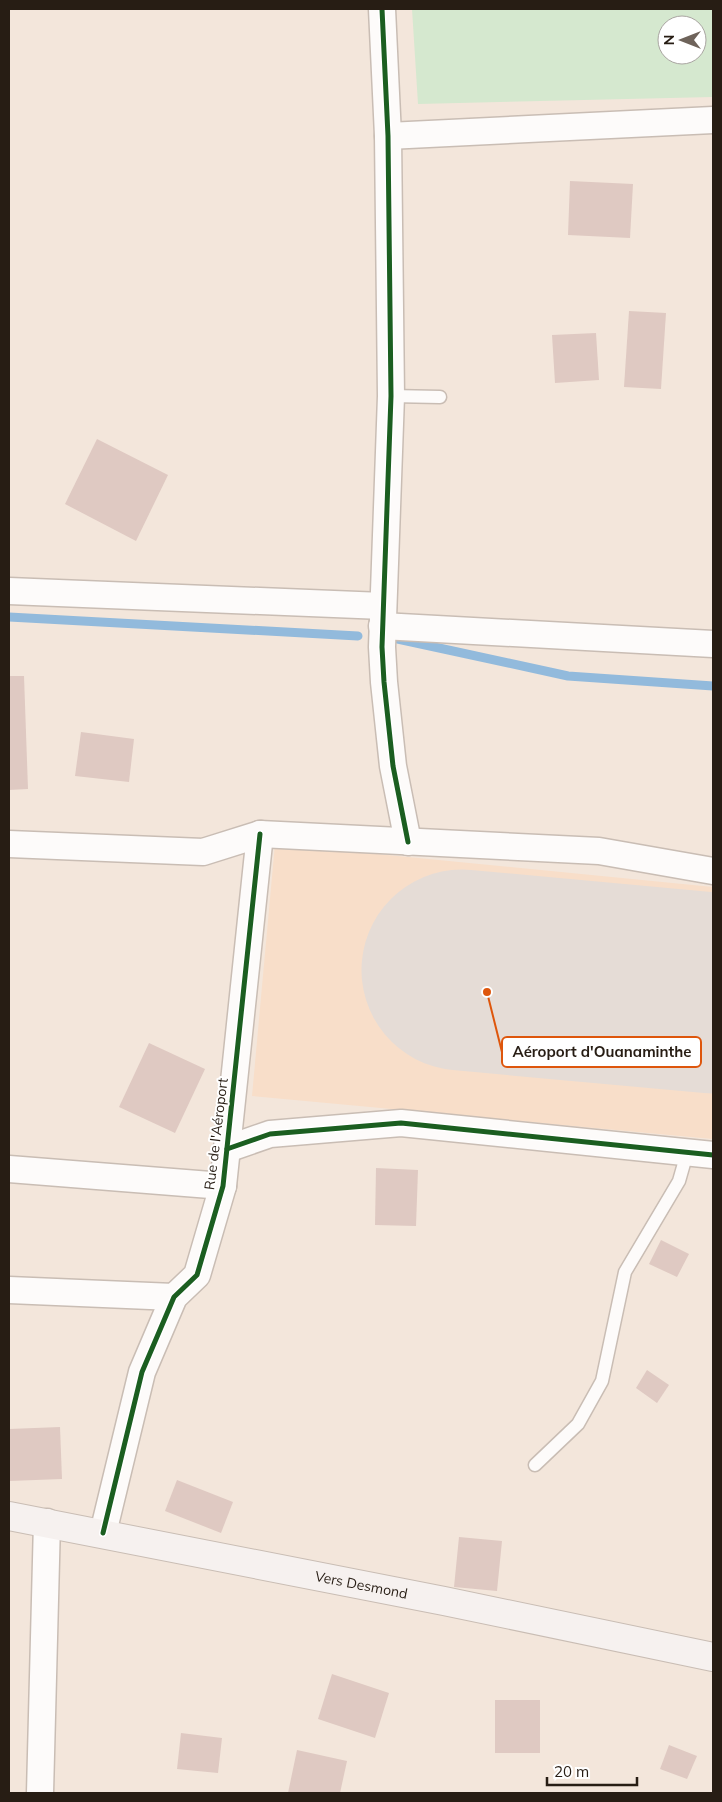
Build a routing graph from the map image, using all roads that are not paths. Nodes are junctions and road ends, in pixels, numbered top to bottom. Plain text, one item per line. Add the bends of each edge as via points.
1 (382, 9) edge
2 (713, 120) edge
3 (388, 136) junction
4 (392, 396) junction
5 (440, 397) dead end
6 (9, 591) edge
7 (382, 616) junction
8 (713, 644) edge
9 (260, 834) junction
10 (408, 842) junction
11 (9, 844) edge
12 (713, 871) edge
13 (227, 1149) junction
14 (687, 1152) junction
15 (713, 1155) edge
16 (9, 1169) edge
17 (223, 1186) junction
18 (9, 1290) edge
19 (174, 1297) junction
20 (535, 1465) dead end
21 (9, 1516) edge
22 (47, 1522) junction
23 (103, 1533) junction
24 (713, 1657) edge
25 (40, 1793) edge

1 - 3 street
2 - 3 street
3 - 4 street
4 - 5 lane
4 - 7 street
6 - 7 street
7 - 8 street
7 - 10 street via 384,682 393,766
9 - 10 street
9 - 11 street via 203,852
9 - 13 street, Rue de l'Aéroport
10 - 12 street via 599,852
13 - 14 street via 270,1134 401,1123
13 - 17 street, Rue de l'Aéroport
14 - 15 street
14 - 20 lane via 679,1181 625,1272 602,1381 578,1424
16 - 17 street
17 - 19 street, Rue de l'Aéroport via 198,1275
18 - 19 street
19 - 23 street, Rue de l'Aéroport via 142,1372
21 - 22 main road, Vers Desmond
22 - 23 main road, Vers Desmond
22 - 25 street
23 - 24 main road, Vers Desmond

